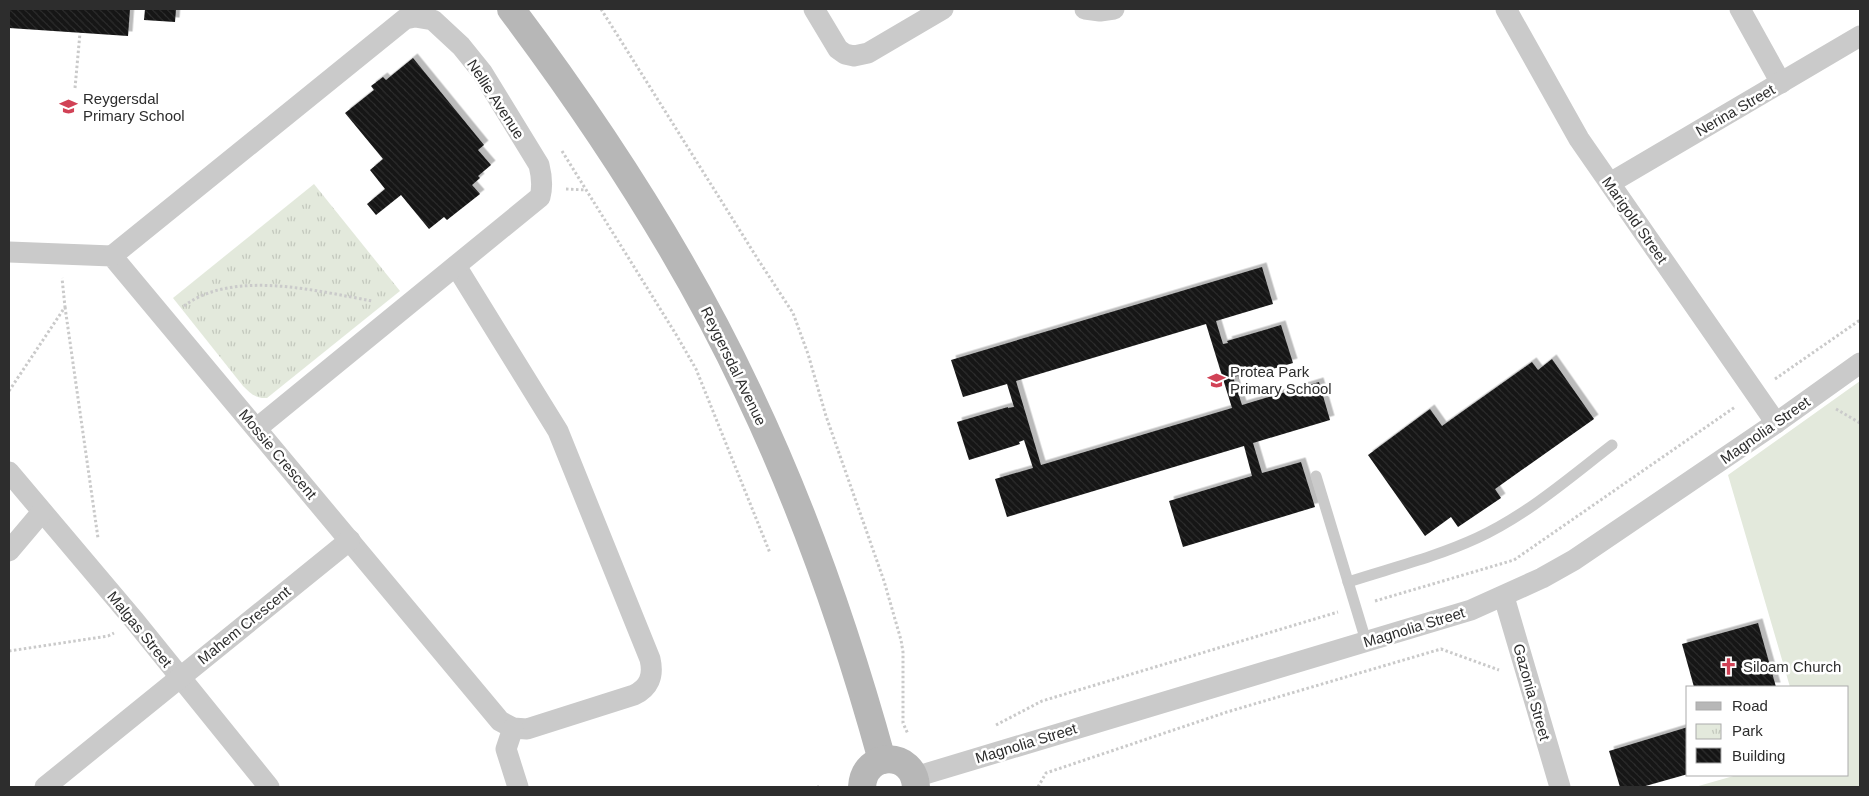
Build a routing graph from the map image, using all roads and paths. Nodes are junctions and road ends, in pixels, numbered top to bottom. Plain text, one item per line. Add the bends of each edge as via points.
1 (511, 9) edge
2 (601, 9) edge
3 (814, 9) edge
4 (943, 9) edge
5 (1085, 9) edge
6 (1114, 9) edge
7 (1506, 9) edge
8 (1740, 9) edge
9 (80, 33) dead end
10 (1860, 36) edge
11 (1781, 83) junction
12 (76, 88) dead end
13 (560, 149) dead end
14 (1610, 183) junction
15 (9, 252) edge
16 (60, 255) junction
17 (112, 256) junction
18 (456, 266) junction
19 (65, 307) junction
20 (396, 316) junction
21 (166, 319) junction
22 (1860, 320) edge
23 (1860, 363) edge
24 (9, 391) edge
25 (1755, 392) junction
26 (1776, 423) junction
27 (257, 428) junction
28 (1612, 445) dead end
29 (9, 472) edge
30 (1316, 476) dead end
31 (42, 512) junction
32 (350, 540) junction
33 (9, 551) edge
34 (770, 553) dead end
35 (86, 563) junction
36 (1348, 582) junction
37 (1504, 597) junction
38 (1355, 607) junction
39 (134, 620) junction
40 (1366, 641) junction
41 (9, 650) edge
42 (180, 678) junction
43 (1529, 682) junction
44 (993, 726) dead end
45 (512, 728) junction
46 (912, 739) dead end
47 (882, 760) junction
48 (915, 782) edge
49 (45, 787) edge
50 (269, 787) edge
51 (518, 787) edge
52 (862, 787) edge
53 (1038, 787) edge
54 (1560, 787) edge

1 - 47 main road, Reygersdal Avenue via 638,190 743,381 810,537 852,658
2 - 46 path via 793,313 901,640 903,723
3 - 4 street via 838,49 854,56 868,53
5 - 6 street
7 - 14 street, Marigold Street via 1580,139
8 - 11 street
9 - 12 path
10 - 11 street, Nerina Street
11 - 14 street, Nerina Street
13 - 34 path via 696,370
14 - 25 street, Marigold Street
15 - 16 street
16 - 17 street
16 - 19 path
17 - 18 street, Nellie Avenue via 397,24 415,17 433,20 440,25 482,72 539,165 542,176 540,198
17 - 21 street, Mossie Crescent
18 - 20 street, Nellie Avenue
18 - 45 street via 558,431 652,669 647,686 634,696 527,729
19 - 24 path
19 - 35 path via 98,538
20 - 21 path via 373,301 269,286 234,287 211,292 189,302
20 - 27 street, Nellie Avenue
21 - 27 street, Mossie Crescent
22 - 25 path
23 - 26 street, Magnolia Street
25 - 26 street, Marigold Street
25 - 38 path via 1514,560
26 - 37 street, Magnolia Street via 1582,555
27 - 32 street, Mossie Crescent
28 - 36 lane via 1529,509 1477,538
29 - 31 street, Malgas Street
30 - 36 lane
31 - 33 street
31 - 35 street, Malgas Street
32 - 42 street, Mahem Crescent
32 - 45 street, Mossie Crescent via 500,721
35 - 39 street, Malgas Street
36 - 38 lane
37 - 40 street, Magnolia Street
37 - 43 street, Gazonia Street
38 - 40 lane
38 - 44 path via 1042,701
39 - 41 path via 108,636
39 - 42 street, Malgas Street
40 - 48 street, Magnolia Street
42 - 49 street, Mahem Crescent
42 - 50 street, Malgas Street
43 - 53 path via 1511,690 1498,669 1441,649 1227,712 1046,773
43 - 54 street, Gazonia Street
45 - 51 street via 506,749
47 - 48 main road via 905,764
47 - 52 main road via 868,770

